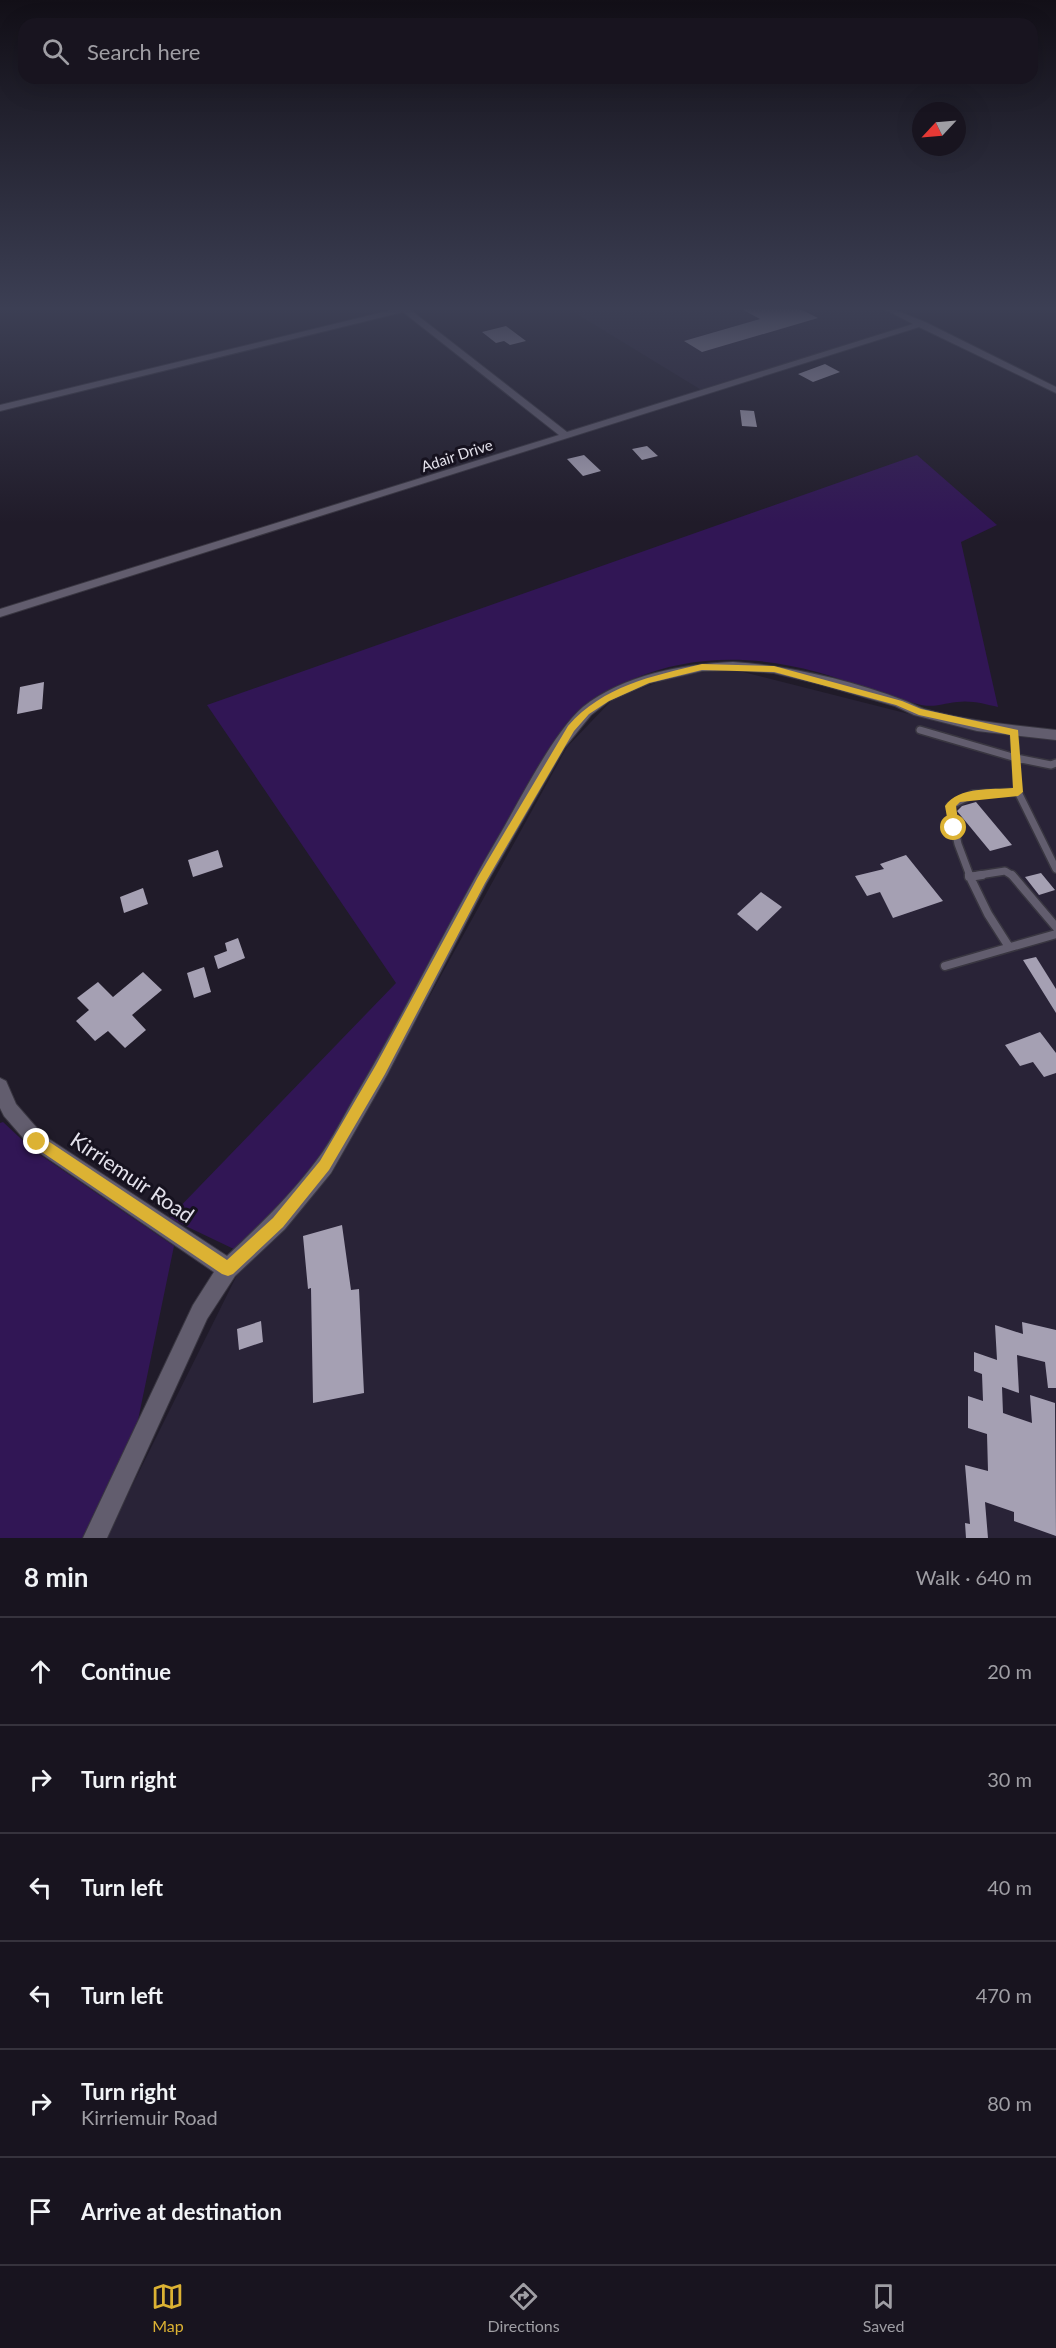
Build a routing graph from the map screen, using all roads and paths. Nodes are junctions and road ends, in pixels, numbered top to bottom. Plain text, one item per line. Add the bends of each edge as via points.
1 (114, 380) edge
2 (495, 380) edge
3 (745, 380) edge
4 (1035, 380) edge
5 (1056, 390) edge
6 (0, 408) edge
7 (566, 436) junction
8 (0, 614) edge
9 (920, 730) dead end
10 (1014, 732) junction
11 (1056, 735) edge
12 (1016, 758) junction
13 (1056, 763) edge
14 (1018, 792) junction
15 (1056, 869) edge
16 (969, 877) junction
17 (1056, 927) edge
18 (1056, 934) edge
19 (1009, 947) junction
20 (945, 966) dead end
21 (0, 1087) edge
22 (228, 1269) junction
23 (94, 1538) edge

1 - 6 street
2 - 7 street
3 - 7 street, Adair Drive
4 - 5 street
7 - 8 street, Adair Drive
9 - 12 lane
10 - 11 street
10 - 12 lane
10 - 22 street via 919,712 774,669 702,667 655,678 605,698 586,712 560,744 324,1166 278,1222
12 - 13 lane
12 - 14 lane
14 - 15 lane
14 - 16 lane via 967,795 950,806
16 - 17 lane via 1005,871 1011,874
16 - 19 lane via 988,918
18 - 19 lane
19 - 20 lane
21 - 22 street, Kirriemuir Road via 10,1110 37,1142
22 - 23 street via 200,1312

